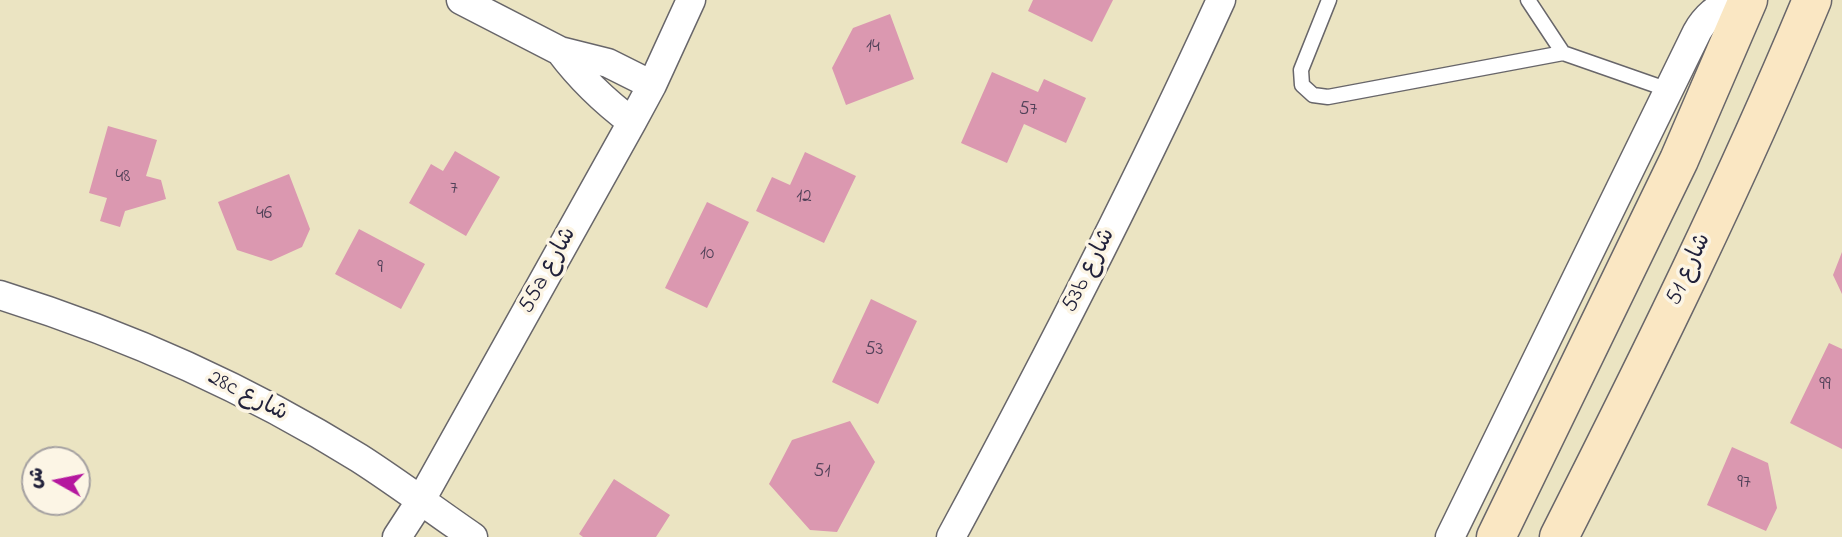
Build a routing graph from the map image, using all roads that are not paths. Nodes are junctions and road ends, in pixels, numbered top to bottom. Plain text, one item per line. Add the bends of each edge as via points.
1 (461, 0) edge
2 (691, 0) edge
3 (1222, 0) edge
4 (1329, 0) edge
5 (1528, 0) edge
6 (1733, 0) edge
7 (1748, 0) edge
8 (1812, 0) edge
9 (560, 51) junction
10 (1563, 53) junction
11 (652, 85) junction
12 (1669, 90) junction
13 (632, 121) junction
14 (0, 295) edge
15 (421, 499) junction
16 (397, 537) edge
17 (473, 537) edge
18 (951, 537) edge
19 (1450, 537) edge
20 (1496, 537) edge
21 (1559, 537) edge

1 - 9 street
2 - 11 street, 55a شارع
3 - 18 street, 53b شارع via 1102,248
4 - 10 lane via 1301,70 1302,85 1313,94 1328,97
5 - 10 lane
6 - 12 street via 1703,22
7 - 20 street via 1679,160
8 - 21 street, شارع 51 via 1676,299
9 - 11 street via 608,63
9 - 13 street via 593,90
10 - 12 lane
11 - 13 street, 55a شارع
12 - 19 street
13 - 15 street, 55a شارع
14 - 15 street, 28c شارع via 87,325 210,377 329,440
15 - 16 street, 55a شارع
15 - 17 street, 28c شارع

